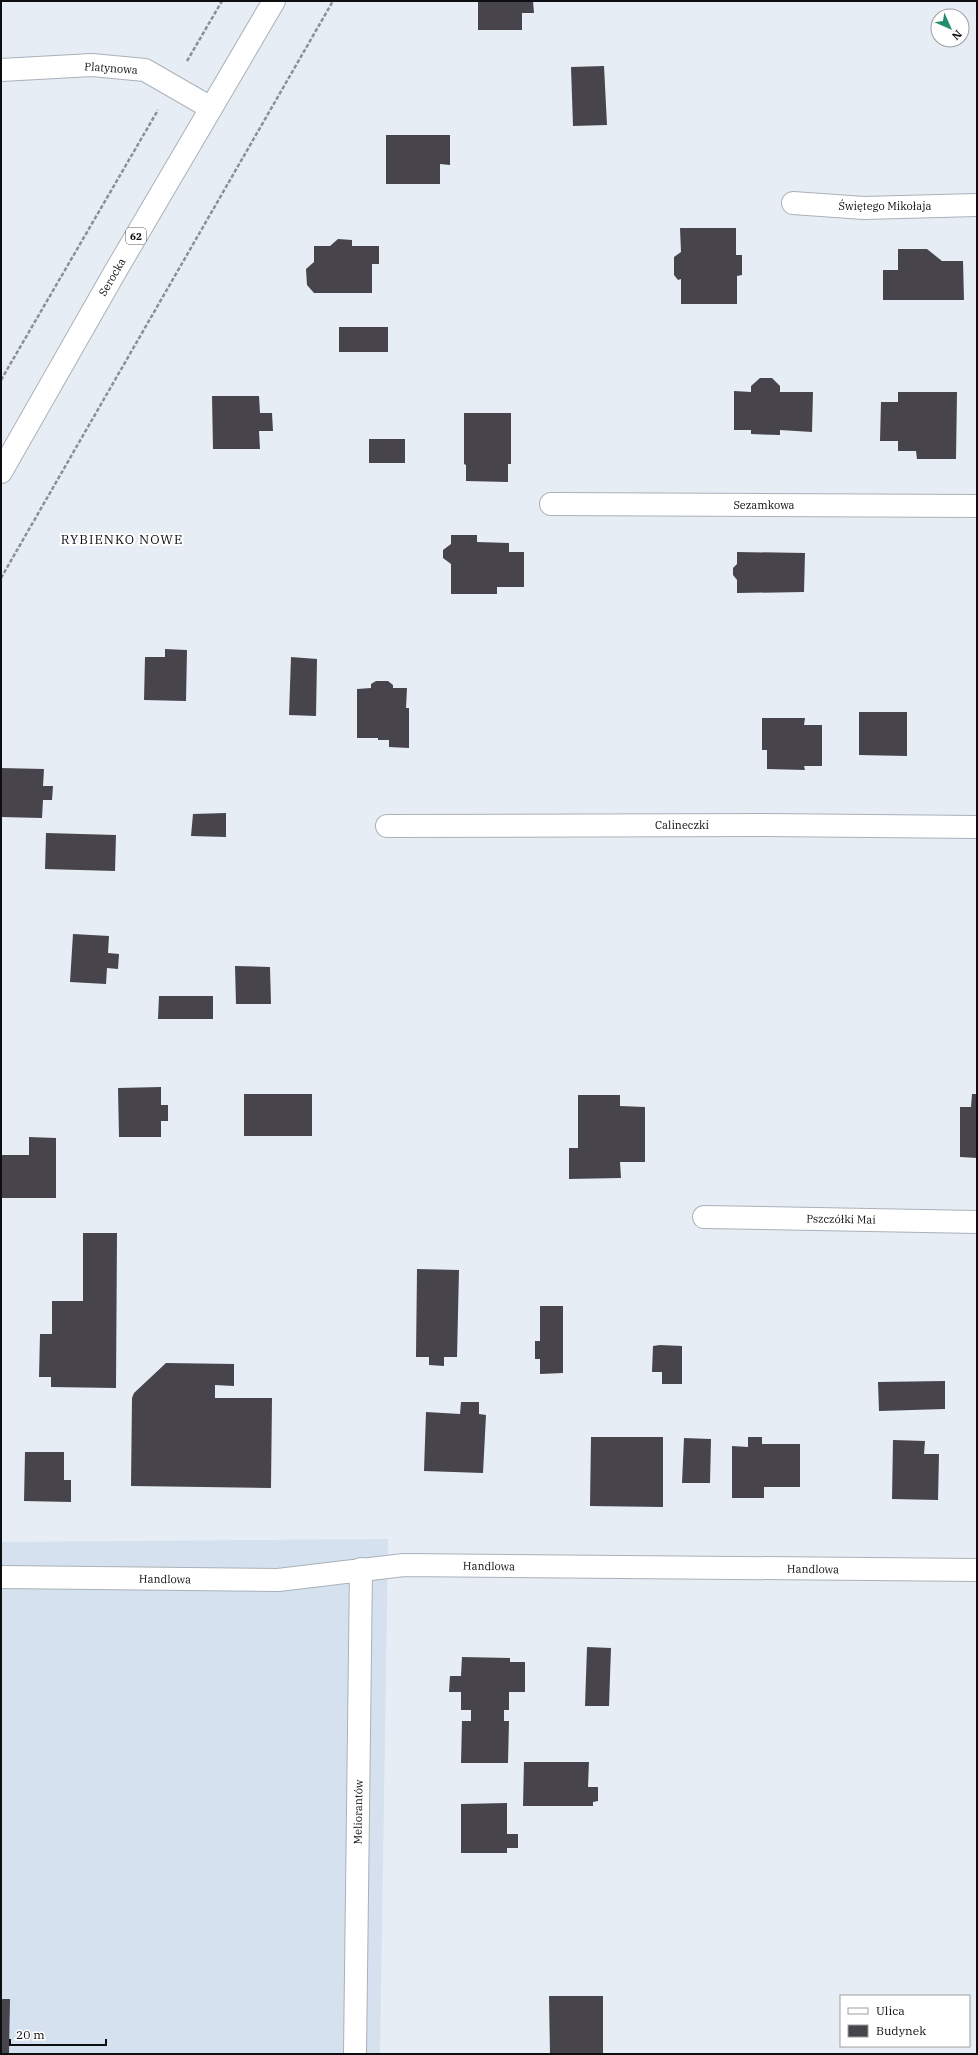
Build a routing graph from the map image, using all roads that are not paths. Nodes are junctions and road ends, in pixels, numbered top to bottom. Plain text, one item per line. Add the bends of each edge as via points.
1 (274, 1) edge
2 (1, 70) edge
3 (211, 108) junction
4 (793, 203) dead end
5 (977, 205) edge
6 (1, 472) edge
7 (551, 504) dead end
8 (977, 506) edge
9 (387, 826) dead end
10 (977, 827) edge
11 (704, 1217) dead end
12 (977, 1222) edge
13 (362, 1569) junction
14 (977, 1570) edge
15 (1, 1577) edge
16 (355, 2054) edge

1 - 3 street, Serocka / 62
2 - 3 street, Platynowa via 92,65 145,70
3 - 6 street, Serocka / 62
4 - 5 street, Świętego Mikołaja via 864,208
7 - 8 street, Sezamkowa
9 - 10 street, Calineczki
11 - 12 street, Pszczółki Mai
13 - 14 street, Handlowa via 411,1565
13 - 15 street, Handlowa via 278,1580
13 - 16 street, Meliorantów

